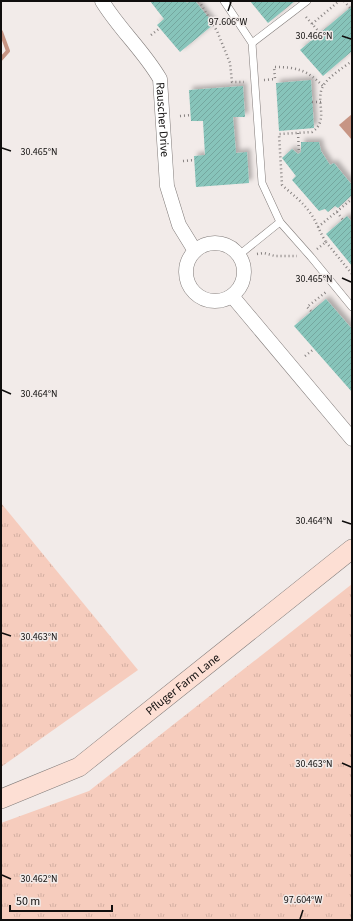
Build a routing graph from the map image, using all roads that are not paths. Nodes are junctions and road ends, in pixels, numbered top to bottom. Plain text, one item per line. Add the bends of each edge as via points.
1 (102, 1) edge
2 (224, 1) edge
3 (307, 1) edge
4 (252, 43) junction
5 (280, 222) junction
6 (195, 252) junction
7 (245, 257) junction
8 (232, 296) junction
9 (352, 307) edge
10 (352, 439) edge
11 (352, 549) edge
12 (1, 799) edge

1 - 6 street, Rauscher Drive via 153,66 160,79 167,186 179,225
2 - 4 lane
3 - 4 lane
4 - 5 lane via 262,183
5 - 7 lane
5 - 9 lane
6 - 7 street via 202,246 212,243 230,247
6 - 8 street via 189,259 186,269 190,287 196,295 205,300 224,300
7 - 8 street via 243,281
8 - 10 street
11 - 12 street, Pfluger Farm Lane via 79,767

